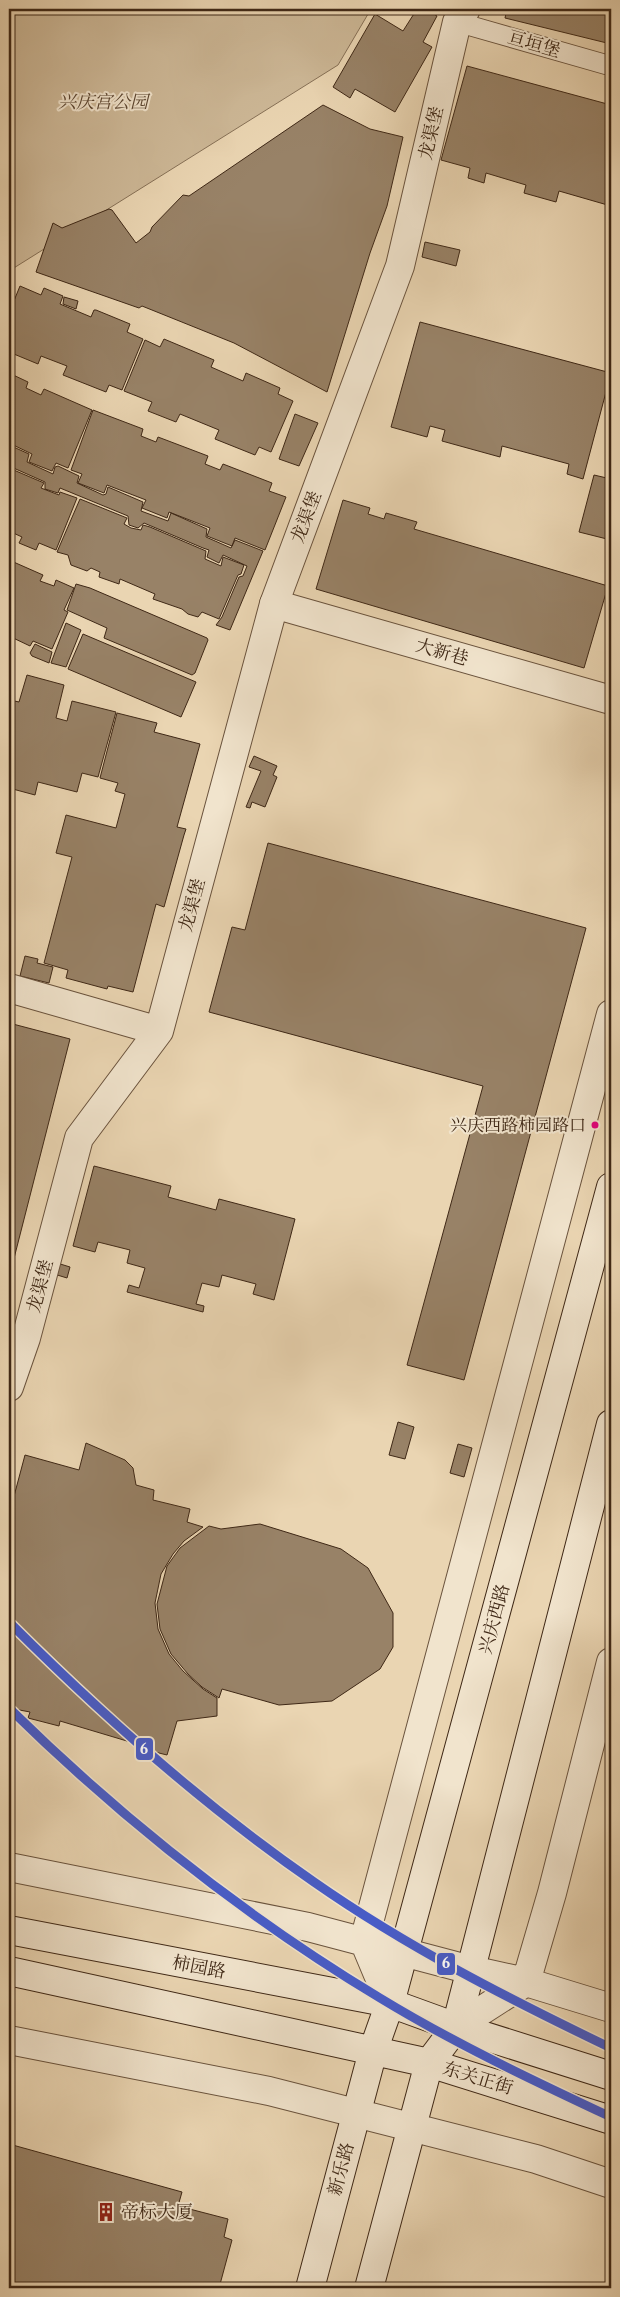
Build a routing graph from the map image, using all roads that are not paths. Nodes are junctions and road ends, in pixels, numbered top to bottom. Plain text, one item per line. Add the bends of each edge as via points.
1 (461, 15) edge
2 (611, 66) edge
3 (274, 604) junction
4 (611, 700) edge
5 (9, 988) edge
6 (611, 1014) edge
7 (159, 1030) junction
8 (611, 1187) edge
9 (9, 1387) edge
10 (611, 1424) edge
11 (611, 1662) edge
12 (9, 1867) edge
13 (9, 1930) edge
14 (364, 1941) junction
15 (404, 1952) junction
16 (471, 1970) junction
17 (9, 1972) edge
18 (526, 1982) junction
19 (390, 2003) junction
20 (611, 2008) edge
21 (456, 2027) junction
22 (9, 2040) edge
23 (373, 2050) junction
24 (429, 2063) junction
25 (611, 2076) edge
26 (356, 2113) junction
27 (611, 2120) edge
28 (412, 2128) junction
29 (611, 2184) edge
30 (310, 2288) edge
31 (369, 2288) edge

1 - 2 lane, 亘垣堡
1 - 3 street, 龙渠堡 via 400,266
3 - 4 street, 大新巷
3 - 7 street, 龙渠堡
5 - 7 street
6 - 14 street
7 - 9 street, 龙渠堡 via 79,1138 26,1338
8 - 15 street, 兴庆西路
10 - 16 street
11 - 18 street
12 - 14 street
13 - 19 street, 柿园路
14 - 15 street
14 - 19 street
15 - 16 street
15 - 19 street, 兴庆西路
16 - 18 street
16 - 21 street
17 - 23 street
18 - 20 street
18 - 21 street
19 - 21 street
19 - 23 street, 兴庆西路
21 - 24 street
21 - 25 street
22 - 26 street via 269,2091
23 - 24 street, 东关正街
23 - 26 street, 新乐路
24 - 27 street, 东关正街
24 - 28 street
26 - 28 street
26 - 30 street, 新乐路
28 - 29 street via 536,2159
28 - 31 street

